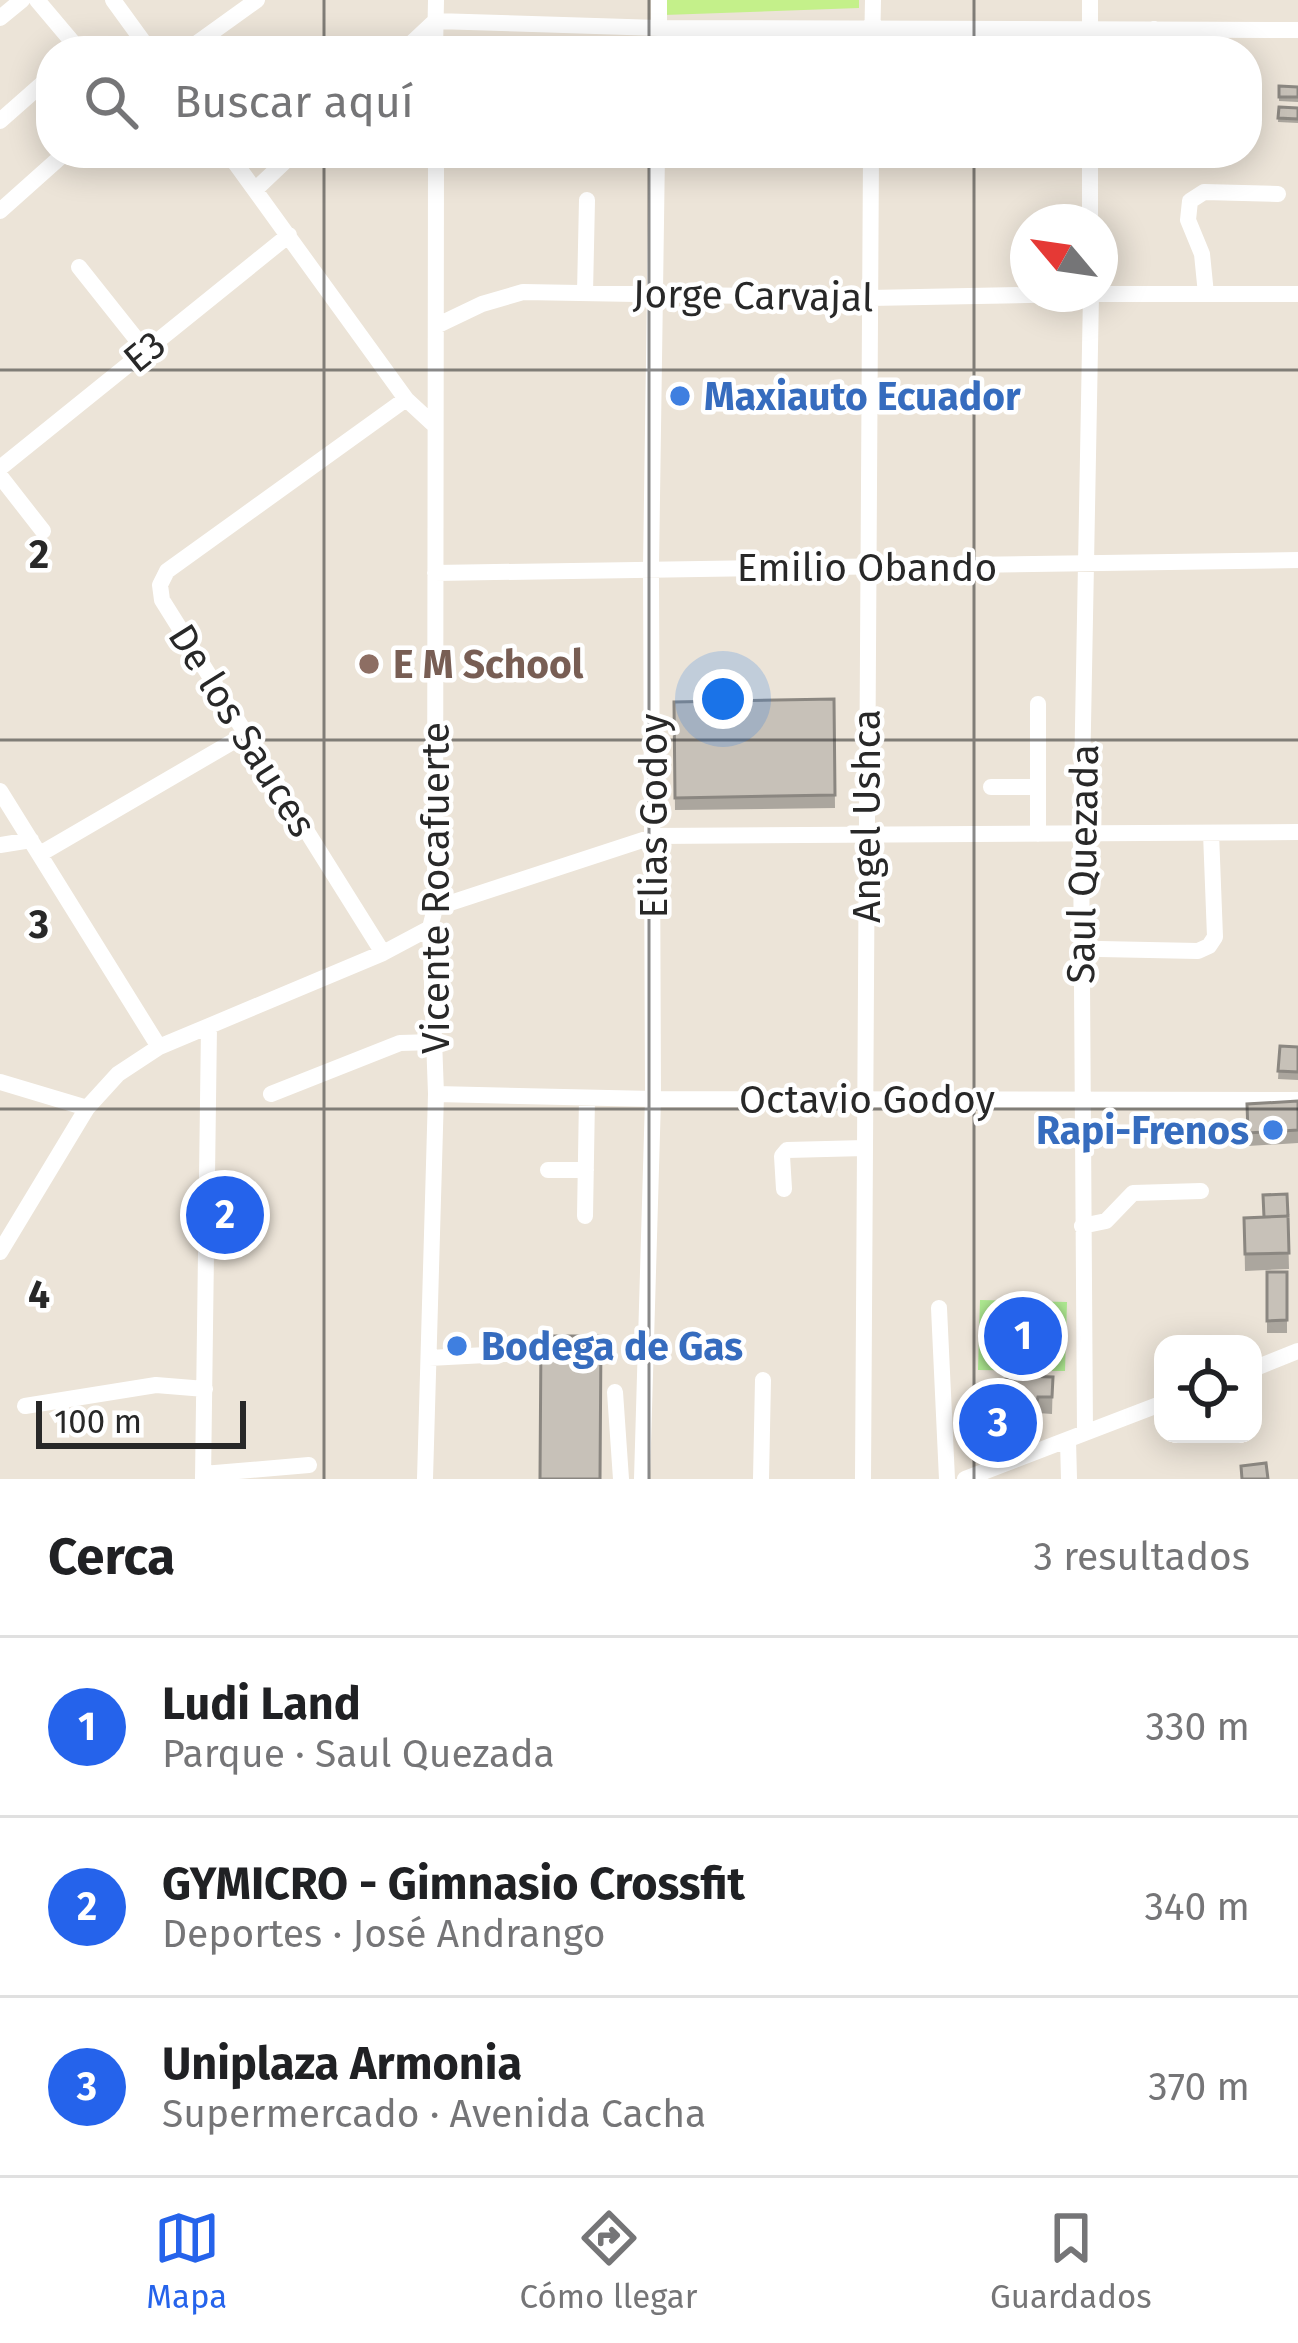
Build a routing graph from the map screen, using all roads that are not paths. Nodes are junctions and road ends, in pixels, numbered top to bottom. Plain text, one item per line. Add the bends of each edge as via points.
1 (22, 0) edge
2 (37, 0) edge
3 (113, 0) edge
4 (257, 0) edge
5 (436, 0) edge
6 (659, 0) edge
7 (873, 0) edge
8 (1090, 0) edge
9 (0, 18) edge
10 (435, 21) junction
11 (873, 27) junction
12 (659, 28) junction
13 (1090, 29) junction
14 (1154, 29) junction
15 (1298, 30) edge
16 (67, 36) edge
17 (139, 36) edge
18 (207, 36) edge
19 (419, 36) edge
20 (435, 36) edge
21 (659, 36) edge
22 (873, 36) edge
23 (1090, 36) edge
24 (1154, 36) edge
25 (36, 89) edge
26 (0, 121) edge
27 (48, 168) edge
28 (240, 168) edge
29 (278, 168) edge
30 (436, 168) edge
31 (657, 168) edge
32 (871, 168) edge
33 (1090, 168) edge
34 (256, 189) junction
35 (1278, 194) dead end
36 (587, 200) dead end
37 (1090, 204) edge
38 (0, 212) edge
39 (289, 236) junction
40 (79, 267) dead end
41 (585, 293) junction
42 (654, 294) junction
43 (1118, 294) edge
44 (1206, 294) junction
45 (1298, 294) edge
46 (1010, 295) edge
47 (870, 298) junction
48 (1091, 312) edge
49 (436, 326) junction
50 (145, 350) junction
51 (406, 399) junction
52 (433, 424) junction
53 (0, 472) edge
54 (43, 531) dead end
55 (1298, 560) edge
56 (1086, 565) junction
57 (651, 568) junction
58 (868, 568) junction
59 (435, 573) junction
60 (1038, 704) dead end
61 (246, 734) junction
62 (991, 787) dead end
63 (1038, 787) junction
64 (0, 791) edge
65 (1298, 832) edge
66 (1081, 833) junction
67 (1211, 833) junction
68 (1037, 834) junction
69 (865, 835) junction
70 (655, 836) junction
71 (0, 845) edge
72 (35, 847) junction
73 (435, 908) junction
74 (430, 928) junction
75 (1100, 949) dead end
76 (382, 953) junction
77 (209, 1026) junction
78 (434, 1042) junction
79 (159, 1047) junction
80 (0, 1082) edge
81 (271, 1094) dead end
82 (436, 1094) junction
83 (587, 1098) junction
84 (652, 1099) junction
85 (866, 1100) junction
86 (1080, 1100) junction
87 (1298, 1100) edge
88 (87, 1108) junction
89 (866, 1148) junction
90 (548, 1170) dead end
91 (586, 1170) junction
92 (784, 1189) dead end
93 (1201, 1191) dead end
94 (585, 1216) dead end
95 (1082, 1226) junction
96 (0, 1252) edge
97 (939, 1308) dead end
98 (1298, 1351) edge
99 (522, 1352) dead end
100 (429, 1358) junction
101 (1262, 1365) edge
102 (763, 1380) dead end
103 (205, 1389) junction
104 (615, 1392) dead end
105 (25, 1406) dead end
106 (1154, 1407) edge
107 (1077, 1437) junction
108 (309, 1465) dead end
109 (203, 1477) edge
110 (425, 1479) edge
111 (621, 1479) edge
112 (642, 1479) edge
113 (761, 1479) edge
114 (863, 1479) edge
115 (947, 1479) edge
116 (965, 1479) edge
117 (1069, 1479) edge

1 - 9 street
2 - 16 street
3 - 17 street
4 - 18 street
5 - 10 street
6 - 12 street
7 - 11 street
8 - 13 street
10 - 12 street
10 - 19 street
10 - 20 street
11 - 12 street
11 - 13 street
11 - 22 street
12 - 21 street
13 - 14 street
13 - 23 street
14 - 15 street
14 - 24 street
25 - 26 street
27 - 38 street
28 - 34 street
29 - 34 street
30 - 49 street, Vicente Rocafuerte
31 - 42 street, Elias Godoy
32 - 47 street, Angel Ushca
33 - 37 street
34 - 39 street
35 - 44 street via 1204,192 1190,201
36 - 41 street
39 - 50 street, E3
39 - 51 street
40 - 50 street
41 - 42 street, Jorge Carvajal
41 - 49 street, Jorge Carvajal via 504,296
42 - 47 street, Jorge Carvajal
42 - 57 street, Elias Godoy
43 - 44 street
44 - 45 street
46 - 47 street, Jorge Carvajal
47 - 58 street, Angel Ushca
48 - 56 street, Saul Quezada
49 - 52 street, Vicente Rocafuerte
50 - 53 street, E3
51 - 52 street
51 - 61 street, De los Sauces via 162,578 162,600
52 - 59 street, Vicente Rocafuerte
53 - 54 street
55 - 56 street, Emilio Obando
56 - 58 street, Emilio Obando
56 - 66 street, Saul Quezada
57 - 58 street, Emilio Obando
57 - 59 street, Emilio Obando
57 - 70 street, Elias Godoy
58 - 69 street, Angel Ushca
59 - 73 street, Vicente Rocafuerte
60 - 63 street
61 - 72 street
61 - 76 street, De los Sauces
62 - 63 street
63 - 68 street
64 - 72 street
65 - 67 street
66 - 67 street
66 - 68 street
66 - 86 street, Saul Quezada
67 - 75 street via 1209,946
68 - 69 street
69 - 70 street
69 - 85 street, Angel Ushca
70 - 73 street
70 - 84 street, Elias Godoy
71 - 72 street
72 - 79 street
73 - 74 street, Vicente Rocafuerte
74 - 76 street
74 - 78 street, Vicente Rocafuerte
76 - 77 street
77 - 79 street
77 - 103 street
78 - 81 street via 400,1042
78 - 82 street, Vicente Rocafuerte
79 - 88 street
80 - 88 street
82 - 83 street, Octavio Godoy
82 - 100 street, Vicente Rocafuerte
83 - 84 street, Octavio Godoy
83 - 91 street
84 - 85 street, Octavio Godoy
84 - 112 street, Elias Godoy
85 - 86 street, Octavio Godoy
85 - 89 street, Angel Ushca
86 - 87 street, Octavio Godoy
86 - 95 street, Saul Quezada
88 - 96 street
89 - 92 street via 787,1150
89 - 114 street, Angel Ushca
90 - 91 street
91 - 94 street
93 - 95 street via 1133,1193 1106,1221
95 - 107 street, Saul Quezada
97 - 115 street
98 - 101 street
99 - 100 street
100 - 110 street, Vicente Rocafuerte
102 - 113 street
103 - 105 street via 155,1385
103 - 109 street
104 - 111 street
106 - 107 street
107 - 116 street
107 - 117 street, Saul Quezada
108 - 109 street

